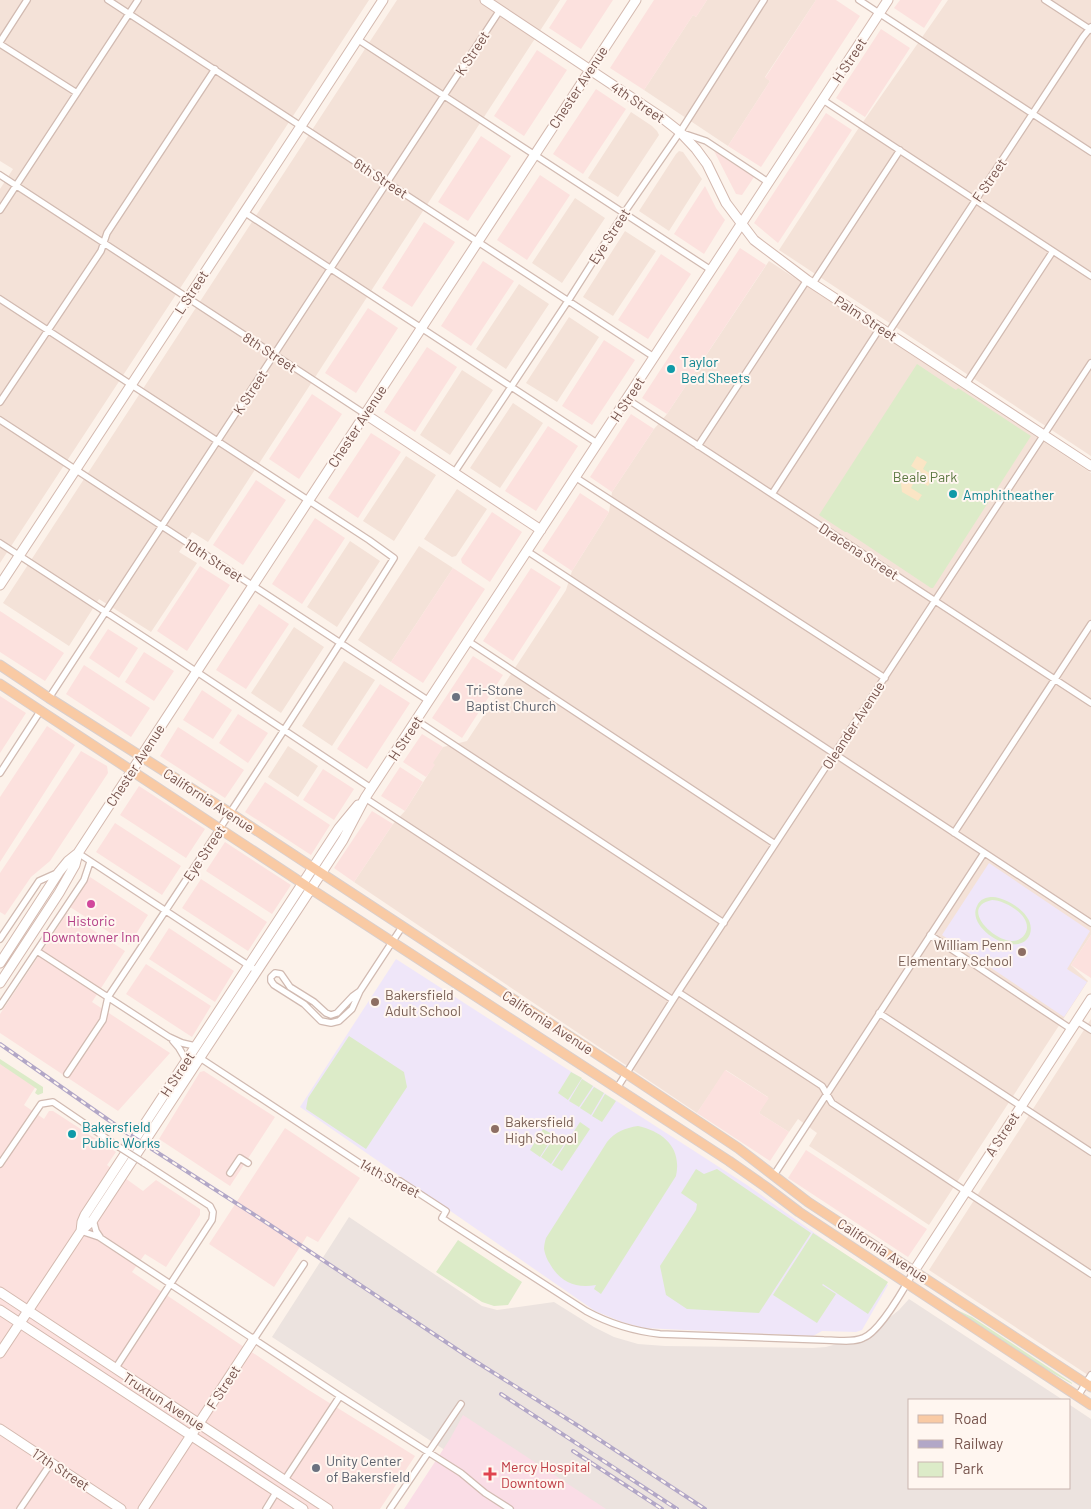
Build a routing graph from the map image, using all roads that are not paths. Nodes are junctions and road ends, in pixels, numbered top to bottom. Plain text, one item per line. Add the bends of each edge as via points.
1 (27, 0) edge
2 (108, 0) edge
3 (138, 0) edge
4 (382, 0) edge
5 (484, 0) edge
6 (636, 0) edge
7 (764, 0) edge
8 (859, 0) edge
9 (888, 0) edge
10 (1045, 0) edge
11 (500, 10) junction
12 (129, 13) junction
13 (879, 13) junction
14 (1090, 29) edge
15 (357, 38) junction
16 (0, 43) edge
17 (215, 69) junction
18 (590, 70) junction
19 (77, 93) junction
20 (444, 96) junction
21 (823, 100) junction
22 (1033, 114) junction
23 (302, 126) junction
24 (680, 132) junction
25 (900, 150) junction
26 (1091, 152) edge
27 (534, 155) junction
28 (0, 175) edge
29 (388, 182) junction
30 (768, 182) junction
31 (16, 186) junction
32 (976, 200) junction
33 (0, 210) edge
34 (244, 212) junction
35 (624, 214) junction
36 (741, 224) junction
37 (478, 241) junction
38 (104, 243) junction
39 (1053, 251) junction
40 (331, 269) junction
41 (711, 270) junction
42 (1091, 276) edge
43 (810, 281) junction
44 (188, 298) junction
45 (0, 299) edge
46 (568, 301) junction
47 (421, 328) junction
48 (48, 330) junction
49 (884, 330) junction
50 (274, 355) junction
51 (654, 357) junction
52 (1091, 363) edge
53 (131, 384) junction
54 (966, 384) junction
55 (511, 387) junction
56 (627, 399) junction
57 (0, 402) edge
58 (365, 414) junction
59 (0, 420) edge
60 (1044, 435) junction
61 (218, 441) junction
62 (597, 444) junction
63 (698, 446) junction
64 (1091, 466) edge
65 (75, 469) junction
66 (454, 473) junction
67 (575, 478) junction
68 (772, 494) junction
69 (308, 500) junction
70 (162, 526) junction
71 (541, 530) junction
72 (0, 543) edge
73 (527, 551) junction
74 (19, 556) junction
75 (0, 585) edge
76 (253, 585) junction
77 (935, 601) junction
78 (105, 612) junction
79 (1091, 624) edge
80 (468, 641) junction
81 (341, 643) junction
82 (0, 665) edge
83 (196, 672) junction
84 (885, 678) junction
85 (1054, 679) junction
86 (0, 684) edge
87 (49, 698) junction
88 (429, 701) junction
89 (1091, 704) edge
90 (41, 710) junction
91 (416, 720) junction
92 (283, 730) junction
93 (834, 754) junction
94 (141, 756) junction
95 (132, 770) junction
96 (0, 773) edge
97 (371, 788) junction
98 (365, 798) junction
99 (230, 813) junction
100 (220, 828) junction
101 (954, 833) junction
102 (776, 844) junction
103 (78, 853) junction
104 (984, 853) junction
105 (90, 862) junction
106 (312, 868) junction
107 (59, 872) junction
108 (321, 873) junction
109 (302, 883) junction
110 (310, 889) junction
111 (165, 911) junction
112 (724, 923) junction
113 (1091, 923) edge
114 (402, 927) junction
115 (3, 928) edge
116 (930, 935) junction
117 (0, 939) edge
118 (392, 942) junction
119 (37, 951) junction
120 (0, 962) edge
121 (248, 965) junction
122 (257, 971) junction
123 (0, 983) edge
124 (360, 991) junction
125 (678, 992) junction
126 (108, 997) junction
127 (1091, 999) edge
128 (673, 1000) junction
129 (0, 1006) edge
130 (217, 1011) junction
131 (879, 1013) junction
132 (1074, 1024) junction
133 (1091, 1030) edge
134 (169, 1038) junction
135 (195, 1046) junction
136 (200, 1058) junction
137 (186, 1060) junction
138 (67, 1074) dead end
139 (627, 1074) junction
140 (617, 1088) junction
141 (827, 1095) junction
142 (1021, 1106) junction
143 (1091, 1152) edge
144 (248, 1163) dead end
145 (0, 1164) edge
146 (230, 1172) dead end
147 (774, 1175) junction
148 (965, 1191) junction
149 (93, 1220) junction
150 (81, 1231) junction
151 (104, 1240) junction
152 (304, 1264) dead end
153 (914, 1271) junction
154 (1091, 1274) edge
155 (907, 1283) junction
156 (170, 1284) junction
157 (0, 1292) edge
158 (0, 1310) edge
159 (28, 1312) junction
160 (19, 1323) junction
161 (254, 1339) junction
162 (0, 1354) edge
163 (115, 1369) junction
164 (1091, 1375) edge
165 (1088, 1385) edge
166 (340, 1396) junction
167 (1078, 1396) junction
168 (460, 1404) dead end
169 (1091, 1405) edge
170 (199, 1424) junction
171 (0, 1429) edge
172 (191, 1435) junction
173 (428, 1452) junction
174 (51, 1463) junction
175 (284, 1481) junction
176 (277, 1491) junction
177 (20, 1509) edge
178 (122, 1509) edge
179 (143, 1509) edge
180 (266, 1509) edge
181 (303, 1509) edge
182 (328, 1509) edge
183 (390, 1509) edge
184 (510, 1509) edge

1 - 16 street
2 - 12 street, 6th Street
3 - 12 street
4 - 15 street, L Street
5 - 11 street, 4th Street
6 - 18 street, Chester Avenue
7 - 24 street, Eye Street
8 - 13 street
9 - 13 street, H Street
10 - 14 street
11 - 18 street, 4th Street
11 - 20 street, K Street
12 - 17 street, 6th Street
12 - 19 street
13 - 21 street, H Street
13 - 22 street
14 - 22 street, F Street
15 - 20 street
15 - 23 street, L Street
16 - 19 street
17 - 23 street, 6th Street
17 - 38 street via 107,233
18 - 24 street, 4th Street
18 - 27 street, Chester Avenue
19 - 31 street
20 - 27 street
20 - 29 street, K Street
21 - 25 street
21 - 30 street, H Street
22 - 26 street
22 - 32 street, F Street
23 - 29 street, 6th Street
23 - 34 street, L Street
24 - 30 street, 4th Street via 706,141
24 - 35 street, Eye Street
24 - 36 street, Palm Street via 707,164 726,203
25 - 32 street
25 - 43 street
27 - 35 street
27 - 37 street, Chester Avenue
28 - 31 street, 8th Street
29 - 37 street, 6th Street
29 - 40 street, K Street
30 - 36 street, H Street
31 - 33 street
31 - 38 street, 8th Street
32 - 39 street
32 - 49 street, F Street
34 - 40 street
34 - 44 street, L Street
35 - 41 street
35 - 46 street, Eye Street
36 - 41 street, H Street
36 - 43 street, Palm Street via 761,246
37 - 46 street, 6th Street
37 - 47 street, Chester Avenue
38 - 44 street, 8th Street
38 - 48 street
39 - 42 street
39 - 54 street
40 - 47 street
40 - 50 street, K Street
41 - 51 street, H Street
43 - 49 street, Palm Street
43 - 63 street
44 - 50 street, 8th Street
44 - 53 street, L Street
45 - 48 street
46 - 51 street, 6th Street
46 - 55 street, Eye Street
47 - 55 street
47 - 58 street, Chester Avenue
48 - 53 street
48 - 57 street
49 - 54 street, Palm Street
49 - 68 street, F Street
50 - 58 street, 8th Street
50 - 61 street, K Street
51 - 56 street, H Street
52 - 60 street, Oleander Avenue
53 - 61 street
53 - 65 street, L Street
54 - 60 street, Palm Street
55 - 62 street
55 - 66 street, Eye Street
56 - 62 street, H Street
56 - 63 street, Dracena Street
58 - 66 street, 8th Street
58 - 69 street, Chester Avenue
59 - 65 street, 10th Street
60 - 64 street, Palm Street
60 - 77 street, Oleander Avenue
61 - 69 street
61 - 70 street, K Street
62 - 67 street, H Street
63 - 68 street, Dracena Street
65 - 70 street, 10th Street
65 - 74 street, L Street
66 - 71 street, 8th Street
67 - 71 street, H Street
67 - 84 street
68 - 77 street, Dracena Street
69 - 76 street, Chester Avenue
69 - 81 street, Eye Street via 394,558
70 - 76 street, 10th Street
70 - 78 street, K Street
71 - 73 street, H Street
72 - 74 street
73 - 80 street, H Street
73 - 93 street
74 - 75 street, L Street
74 - 78 street
76 - 81 street, 10th Street
76 - 83 street, Chester Avenue
77 - 84 street, Oleander Avenue
77 - 85 street, Dracena Street
78 - 83 street
78 - 87 street, K Street
79 - 85 street
80 - 88 street, H Street
80 - 102 street
81 - 88 street, 10th Street
81 - 92 street, Eye Street
82 - 87 main road, California Avenue
83 - 92 street
83 - 94 street, Chester Avenue
84 - 93 street, Oleander Avenue
85 - 89 street, Dracena Street
85 - 101 street
86 - 90 main road, California Avenue
87 - 94 main road, California Avenue
88 - 91 street, H Street
90 - 95 main road, California Avenue
90 - 96 street
91 - 97 street, H Street
91 - 112 street
92 - 97 street
92 - 99 street, Eye Street
93 - 101 street
93 - 102 street, Oleander Avenue
94 - 95 street, Chester Avenue
94 - 99 main road, California Avenue
95 - 100 main road, California Avenue
95 - 103 street, Chester Avenue
97 - 98 street, H Street
98 - 106 street, H Street via 344,820
98 - 108 street, H Street
98 - 128 street
99 - 100 street, Eye Street
99 - 106 main road, California Avenue
100 - 109 main road, California Avenue
100 - 111 street, Eye Street
101 - 104 street
102 - 112 street, Oleander Avenue
103 - 105 street
103 - 107 street, Chester Avenue
103 - 123 street, Chester Avenue via 59,893
104 - 113 street
104 - 116 street
105 - 111 street
105 - 119 street via 84,880
106 - 108 main road, California Avenue
106 - 109 street, H Street
107 - 115 street via 39,881
107 - 120 street, Chester Avenue
108 - 110 street, H Street
108 - 114 main road, California Avenue
109 - 110 main road, California Avenue
109 - 121 street, H Street
110 - 118 main road, California Avenue
110 - 122 street, H Street
111 - 121 street
111 - 126 street, Eye Street
112 - 125 street, Oleander Avenue
114 - 118 street
114 - 139 main road, California Avenue
115 - 117 street
116 - 131 street
116 - 132 street
118 - 124 street
118 - 140 main road, California Avenue
119 - 126 street
119 - 129 street
121 - 122 street
121 - 130 street, H Street
122 - 136 street, H Street
124 - 124 street via 331,1015 290,987 281,974 275,973 271,977 274,985 327,1023 338,1021 349,1013
125 - 128 street, Oleander Avenue
125 - 141 street via 822,1086
126 - 134 street
126 - 138 street, Eye Street via 103,1020
127 - 132 street, A Street
128 - 139 street, Oleander Avenue
130 - 135 street, H Street
130 - 136 street via 199,1049
131 - 141 street
131 - 142 street
132 - 133 street
132 - 142 street, A Street
134 - 135 street
134 - 137 street
135 - 137 street, H Street
136 - 149 street, H Street
136 - 155 street, 14th Street via 367,1168 386,1179 400,1181 446,1211 442,1218 586,1312 622,1327 660,1334 824,1340 863,1338 875,1331
137 - 150 street, H Street via 85,1215
139 - 140 street, Oleander Avenue
139 - 147 main road, California Avenue
140 - 155 main road, California Avenue
141 - 147 street
141 - 148 street via 832,1104
142 - 143 street
142 - 148 street, A Street
144 - 146 street via 240,1158
145 - 156 street, bridge via 41,1104 53,1102 210,1206 214,1212 212,1220
147 - 153 main road, California Avenue via 808,1202
148 - 153 street, A Street
148 - 154 street
149 - 150 street, H Street
149 - 151 street via 96,1231
150 - 151 street
150 - 159 street, H Street
151 - 156 street
152 - 161 street, F Street
153 - 155 street
153 - 165 main road, California Avenue
155 - 167 main road, California Avenue
156 - 161 street
156 - 163 street
157 - 159 street, Truxtun Avenue
158 - 160 street, Truxtun Avenue
159 - 160 street, H Street
159 - 163 street, Truxtun Avenue
160 - 162 street, H Street
160 - 172 street, Truxtun Avenue
161 - 166 street
161 - 170 street, F Street
163 - 170 street, Truxtun Avenue
164 - 165 street
165 - 167 street
166 - 173 street
166 - 175 street
167 - 169 main road, California Avenue
168 - 173 street
170 - 172 street, F Street
170 - 175 street, Truxtun Avenue
171 - 174 street, 17th Street
172 - 176 street, Truxtun Avenue
172 - 179 street, F Street
173 - 183 street
173 - 184 street
174 - 177 street
174 - 178 street, 17th Street
175 - 182 street, Truxtun Avenue
176 - 180 street
176 - 181 street, Truxtun Avenue

